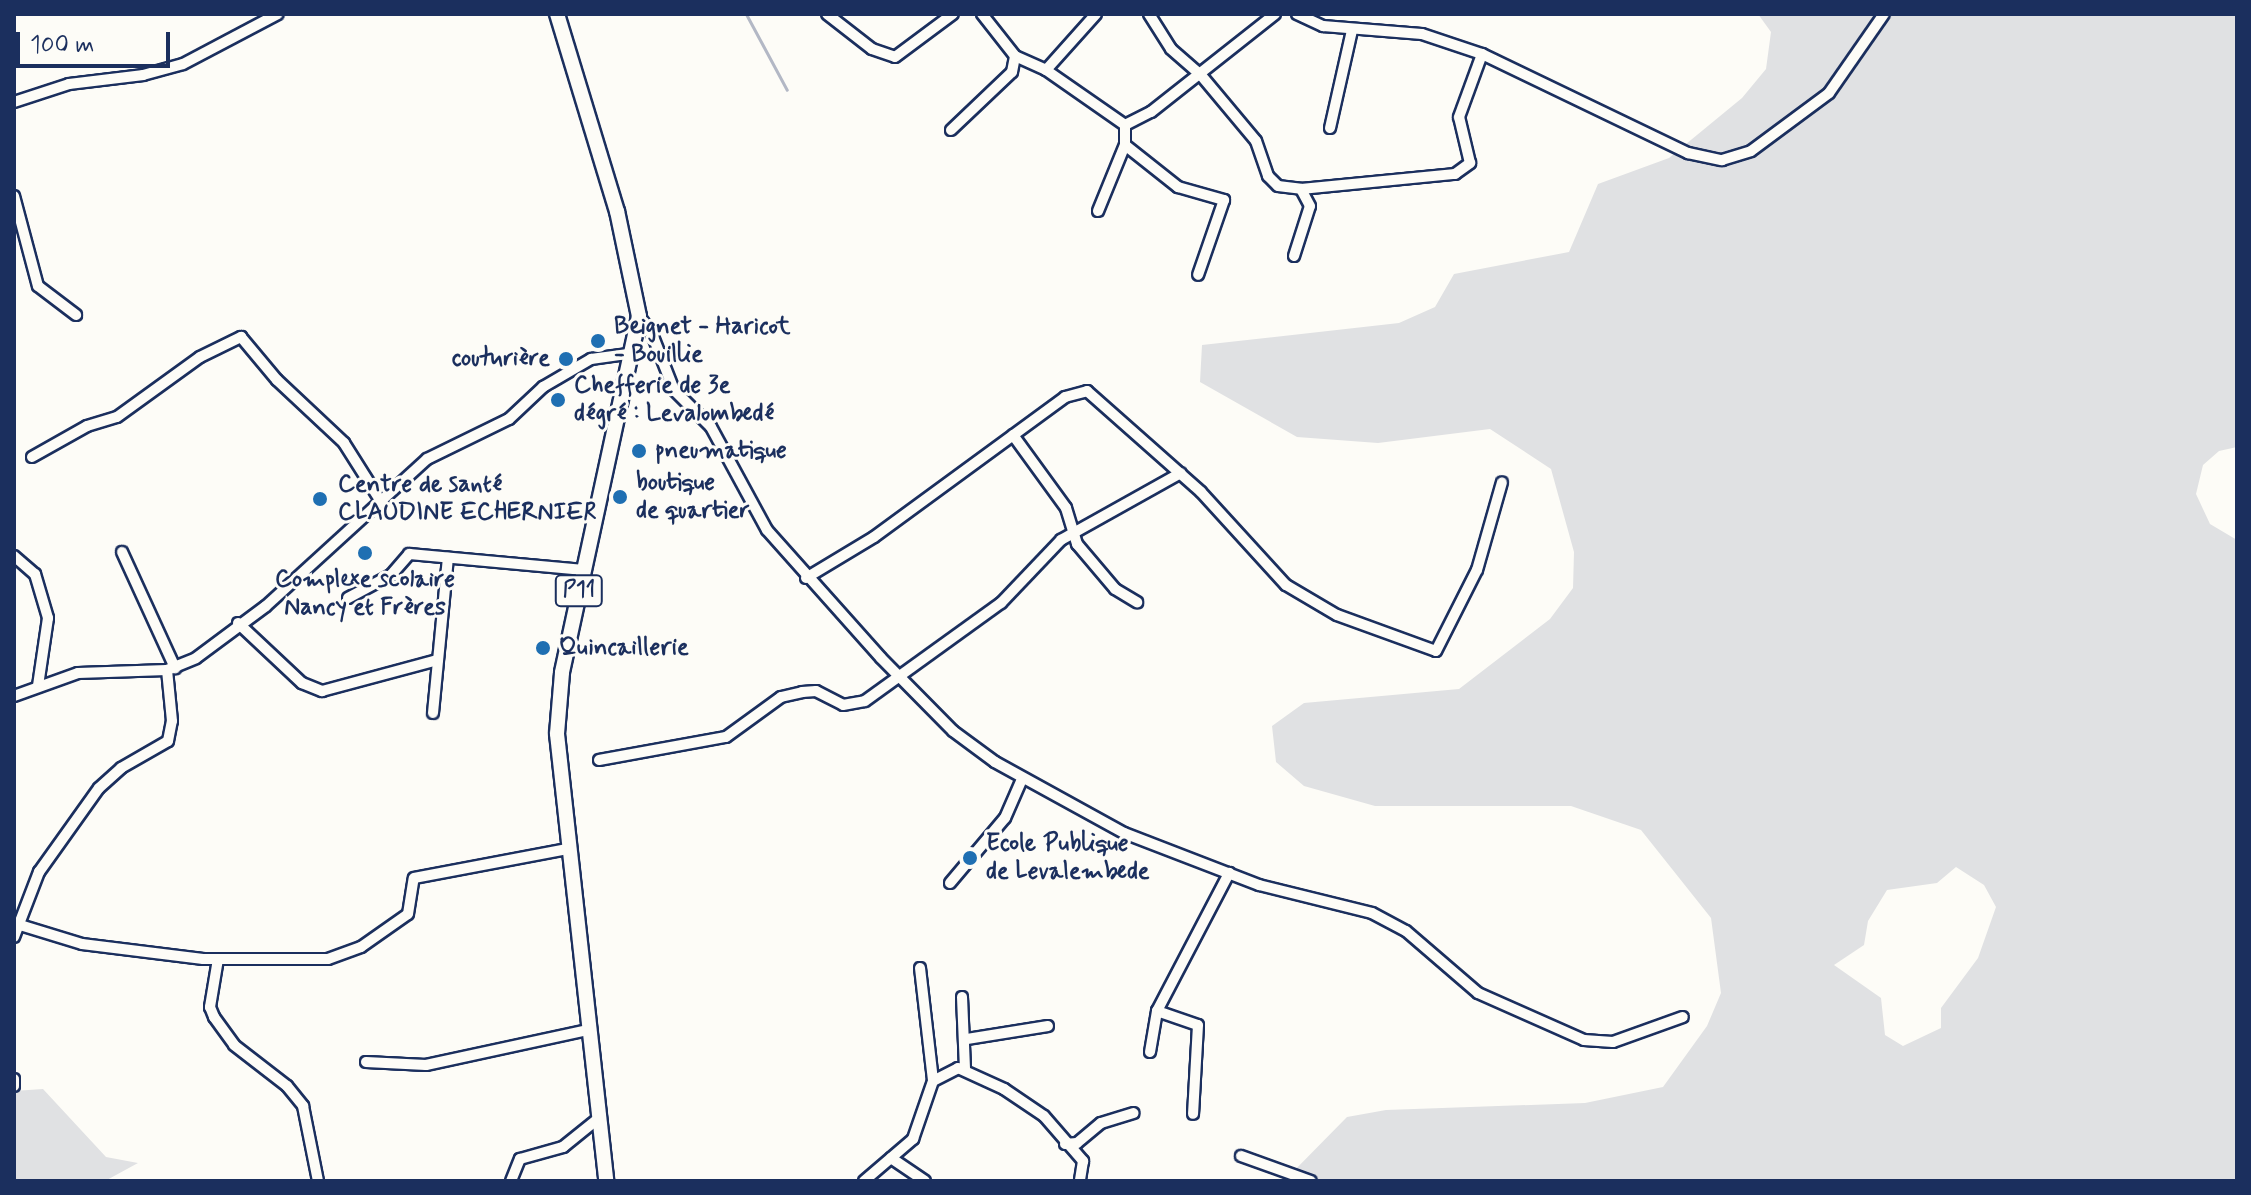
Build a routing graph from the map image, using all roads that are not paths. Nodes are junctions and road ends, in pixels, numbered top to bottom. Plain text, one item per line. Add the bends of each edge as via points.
1 (278, 14) edge
2 (557, 14) edge
3 (827, 14) edge
4 (953, 14) edge
5 (982, 14) edge
6 (1096, 14) edge
7 (1149, 14) edge
8 (1275, 14) edge
9 (1297, 14) edge
10 (1884, 14) edge
11 (1352, 30) junction
12 (1482, 54) junction
13 (1015, 56) junction
14 (1046, 70) junction
15 (1200, 74) junction
16 (18, 98) edge
17 (1125, 125) junction
18 (1330, 128) dead end
19 (951, 130) dead end
20 (1125, 145) junction
21 (1301, 189) junction
22 (14, 196) edge
23 (1098, 211) dead end
24 (1294, 256) dead end
25 (1198, 275) dead end
26 (76, 315) dead end
27 (639, 316) junction
28 (634, 353) junction
29 (1013, 435) junction
30 (32, 457) dead end
31 (1181, 473) junction
32 (1502, 482) dead end
33 (380, 500) junction
34 (1073, 532) junction
35 (122, 552) dead end
36 (14, 556) edge
37 (448, 558) junction
38 (584, 570) junction
39 (806, 578) junction
40 (348, 598) dead end
41 (1137, 602) dead end
42 (238, 623) junction
43 (438, 660) junction
44 (171, 669) junction
45 (899, 672) junction
46 (38, 686) junction
47 (14, 696) edge
48 (433, 713) dead end
49 (599, 760) dead end
50 (1022, 779) junction
51 (567, 849) junction
52 (1229, 873) junction
53 (950, 883) dead end
54 (14, 902) edge
55 (25, 909) junction
56 (20, 925) junction
57 (14, 937) edge
58 (218, 959) junction
59 (920, 968) dead end
60 (962, 997) dead end
61 (1157, 1011) junction
62 (1683, 1017) dead end
63 (1048, 1026) dead end
64 (588, 1030) junction
65 (967, 1039) junction
66 (1150, 1052) dead end
67 (366, 1062) dead end
68 (965, 1069) junction
69 (14, 1079) edge
70 (933, 1081) junction
71 (14, 1086) edge
72 (1134, 1113) dead end
73 (1193, 1114) dead end
74 (599, 1118) junction
75 (1065, 1144) junction
76 (1241, 1156) dead end
77 (891, 1158) junction
78 (318, 1181) edge
79 (511, 1181) edge
80 (606, 1181) edge
81 (864, 1181) edge
82 (925, 1181) edge
83 (1080, 1181) edge
84 (1311, 1181) edge

1 - 16 street via 171,68
2 - 27 main road, P11 via 617,211
3 - 4 street via 872,49 895,57
5 - 13 street
6 - 14 street
7 - 15 street via 1171,49
8 - 15 street
9 - 11 street via 1323,26
10 - 12 street via 1829,93 1751,151 1722,160 1688,153
11 - 12 street via 1422,34
11 - 18 street
12 - 21 street via 1459,117 1470,163 1455,174
13 - 14 street
13 - 19 street via 1012,72
14 - 17 street
15 - 17 street
15 - 21 street via 1256,141 1268,176 1278,186
17 - 20 street
20 - 23 street
20 - 25 street via 1178,187 1224,200
21 - 24 street via 1310,206
22 - 26 street via 38,286
27 - 28 main road, P11
27 - 39 street via 652,334 674,390 711,427 767,530
28 - 33 street via 591,359 553,380 509,419 437,452
28 - 38 main road, P11
29 - 31 street via 1065,397 1087,391
29 - 34 street via 1066,508
29 - 39 street via 874,537
30 - 33 street via 87,426 117,417 200,357 241,337 277,380 344,443
31 - 32 street via 1266,568 1313,604 1436,651 1477,570
31 - 34 street
33 - 42 street via 266,606
34 - 41 street via 1104,577
34 - 45 street via 1001,603
35 - 44 street
36 - 46 street via 35,574 48,618
37 - 38 street
37 - 40 street via 404,556 391,575
37 - 43 street
38 - 51 main road, P11 via 562,673 557,734
39 - 45 street
42 - 43 street via 302,683 322,691
42 - 44 street via 209,651
43 - 48 street
44 - 46 street via 78,673
44 - 55 street via 168,741 121,768 99,788 39,872
45 - 49 street via 855,706 816,691 802,692 781,697 726,737
45 - 50 street via 953,731
46 - 47 street
50 - 52 street via 1102,824
50 - 53 street via 1005,818
51 - 58 street via 414,878 408,914 351,952 315,960
51 - 64 main road, P11
52 - 61 street
52 - 62 street via 1372,913 1406,931 1478,993 1584,1040 1613,1042
54 - 55 street
55 - 56 street
56 - 57 street
56 - 58 street via 82,944
58 - 78 street via 210,1007 214,1017 234,1045 287,1086 303,1106
59 - 70 street
60 - 65 street
61 - 66 street
61 - 73 street via 1198,1025
63 - 65 street
64 - 67 street via 426,1065
64 - 74 main road, P11
65 - 68 street
68 - 70 street
68 - 75 street via 1044,1116
69 - 71 street
70 - 77 street via 913,1139
72 - 75 street via 1101,1123 1077,1143
74 - 79 street via 563,1147 520,1159
74 - 80 main road, P11
75 - 83 street via 1085,1165
76 - 84 street
77 - 81 street
77 - 82 street

